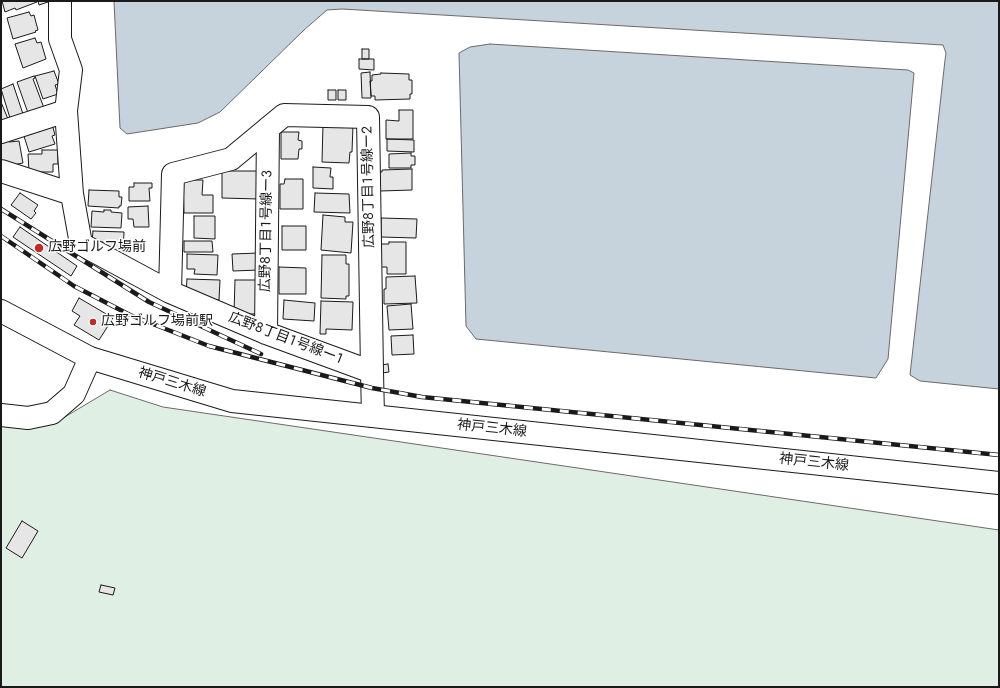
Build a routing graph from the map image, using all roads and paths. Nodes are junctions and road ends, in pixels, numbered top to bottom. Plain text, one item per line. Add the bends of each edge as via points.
1 (60, 1) edge
2 (66, 111) junction
3 (268, 128) junction
4 (1, 132) edge
5 (1, 171) edge
6 (72, 194) junction
7 (170, 292) junction
8 (1, 311) edge
9 (266, 333) junction
10 (90, 358) junction
11 (372, 372) junction
12 (1, 415) edge
13 (373, 416) junction
14 (999, 483) edge

1 - 2 street, 広野８丁目１号線ー１ via 60,39 71,70
2 - 4 street
2 - 6 street, 広野８丁目１号線ー１
3 - 7 street, 広野８丁目１号線ー２ via 231,159 173,174
3 - 9 street, 広野８丁目１号線ー３
3 - 11 street, 広野８丁目１号線ー２ via 284,116 368,117
5 - 6 street
6 - 7 street, 広野８丁目１号線ー１ via 82,244
7 - 9 street, 広野８丁目１号線ー１
8 - 10 street, 神戸三木線
9 - 11 street, 広野８丁目１号線ー１
10 - 12 street via 74,394 52,413 28,418
10 - 13 street, 神戸三木線 via 232,401
11 - 13 street
13 - 14 street, 神戸三木線

